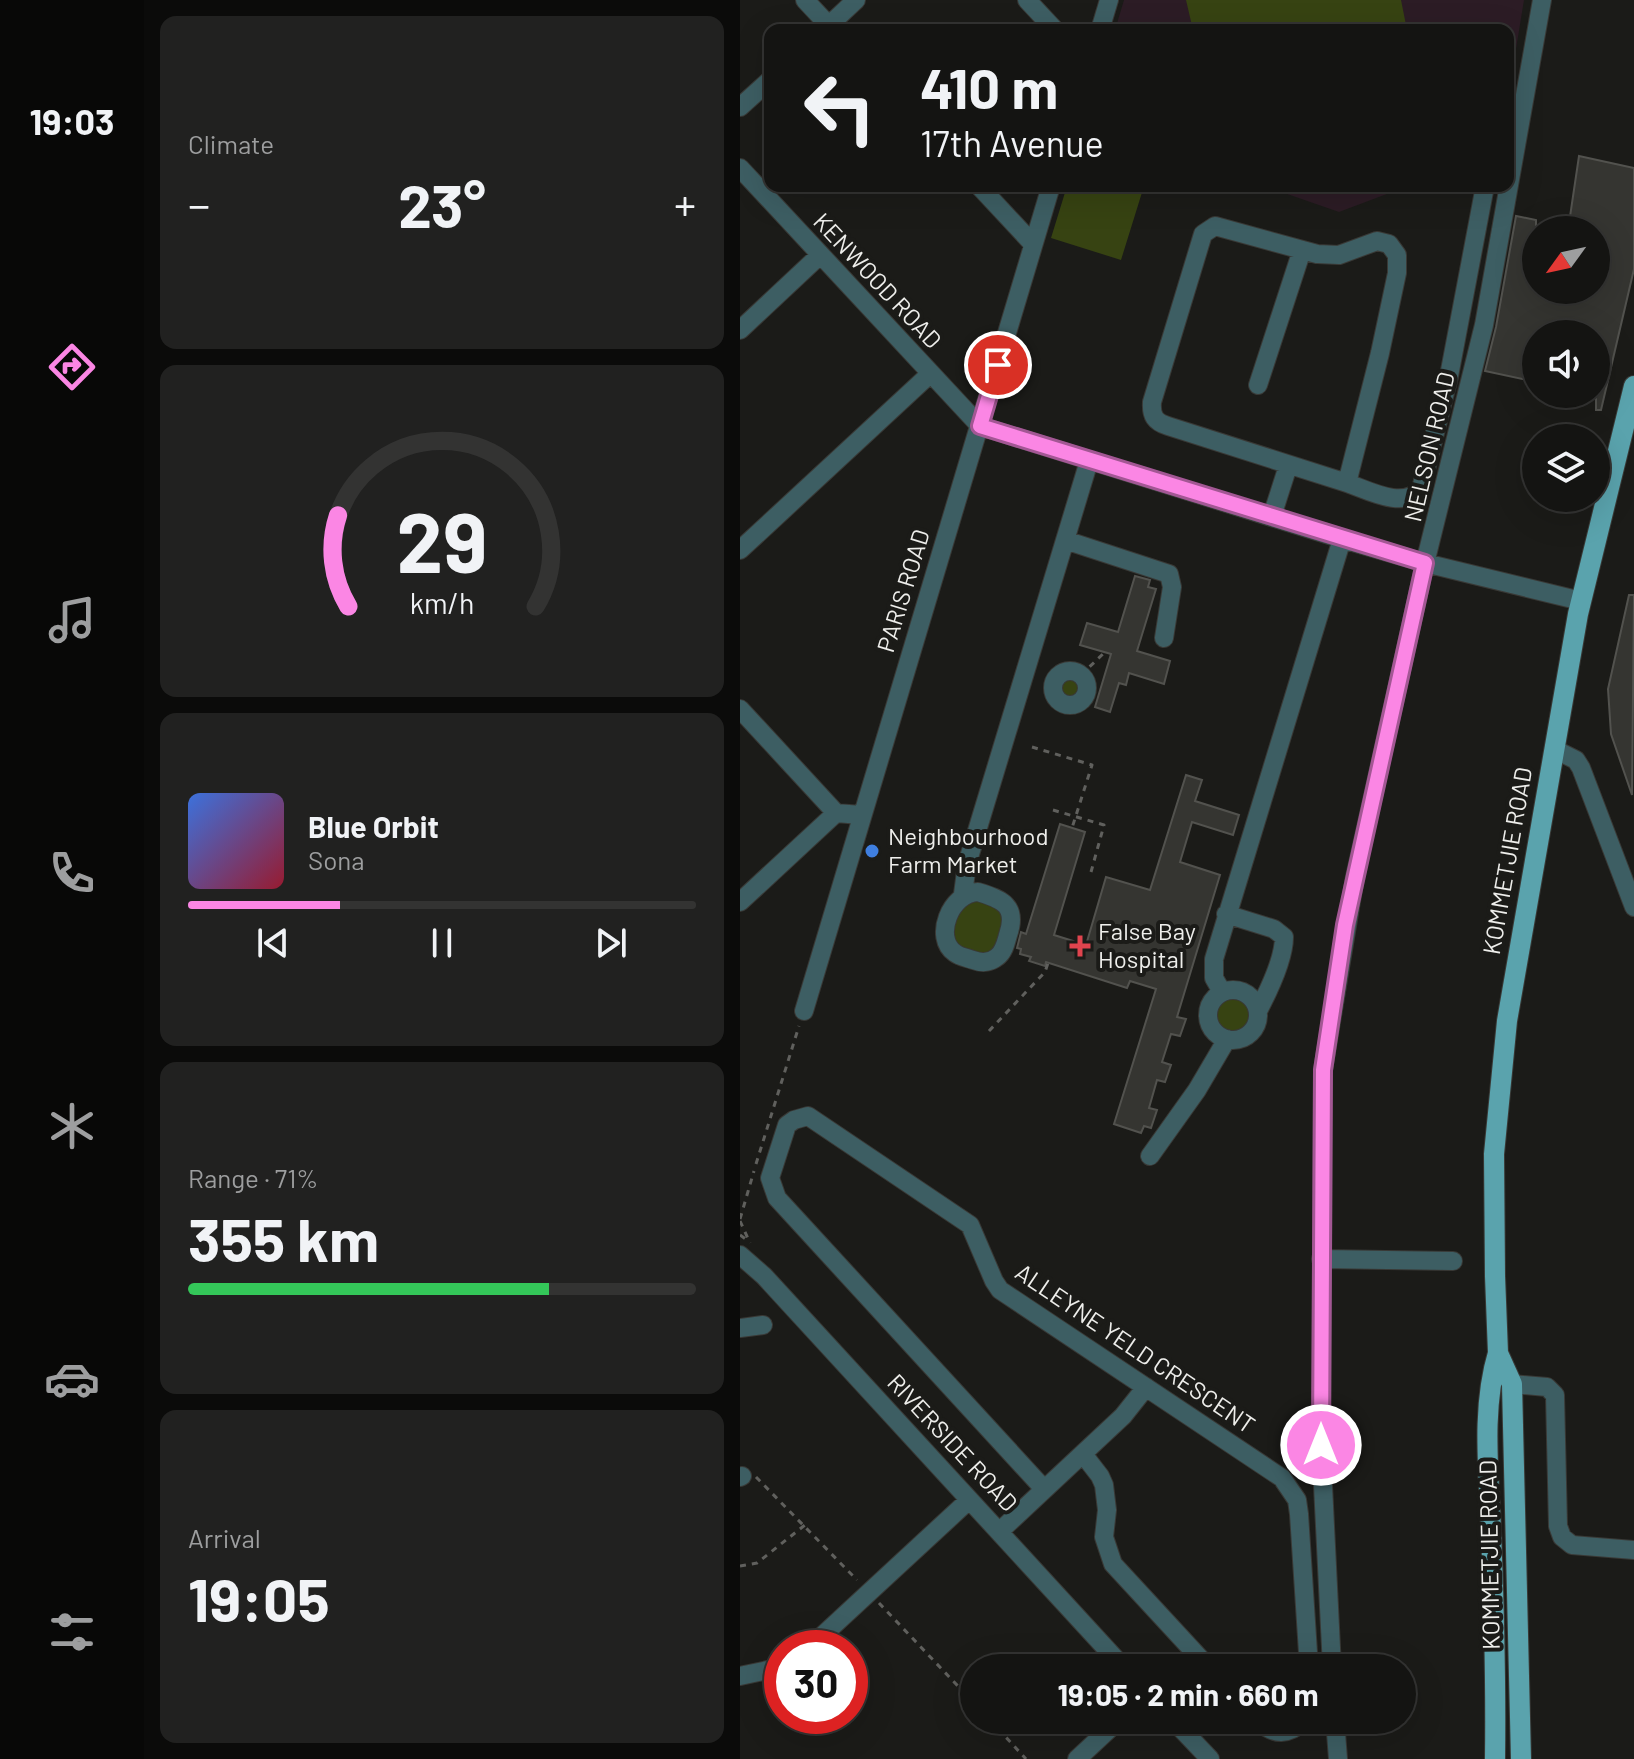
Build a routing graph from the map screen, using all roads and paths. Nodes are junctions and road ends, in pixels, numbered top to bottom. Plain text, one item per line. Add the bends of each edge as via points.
1 (805, 0) edge
2 (856, 0) edge
3 (1027, 0) edge
4 (1109, 0) edge
5 (1542, 0) edge
6 (825, 24) edge
7 (834, 24) edge
8 (1049, 24) edge
9 (1102, 24) edge
10 (764, 85) edge
11 (740, 107) edge
12 (1514, 128) edge
13 (740, 168) edge
14 (985, 192) edge
15 (1049, 192) edge
16 (1484, 192) edge
17 (1504, 192) edge
18 (1033, 244) junction
19 (1302, 250) junction
20 (819, 256) junction
21 (740, 330) edge
22 (930, 374) junction
23 (1258, 385) dead end
24 (1634, 386) edge
25 (980, 426) junction
26 (1089, 461) junction
27 (1288, 466) junction
28 (1347, 483) junction
29 (1272, 516) junction
30 (1342, 539) junction
31 (1065, 540) junction
32 (740, 550) edge
33 (1425, 563) junction
34 (1581, 601) junction
35 (1164, 638) dead end
36 (1105, 652) dead end
37 (1026, 675) junction
38 (1081, 675) junction
39 (1054, 683) junction
40 (740, 709) edge
41 (1032, 747) dead end
42 (1554, 749) junction
43 (1053, 810) dead end
44 (836, 813) junction
45 (861, 815) junction
46 (1076, 817) junction
47 (1072, 828) dead end
48 (1625, 855) edge
49 (1091, 872) dead end
50 (963, 894) dead end
51 (740, 902) edge
52 (1634, 907) edge
53 (1226, 914) junction
54 (1048, 963) dead end
55 (1222, 992) junction
56 (804, 1011) joint
57 (1258, 1011) junction
58 (989, 1031) dead end
59 (1227, 1039) junction
60 (1150, 1156) dead end
61 (740, 1220) edge
62 (745, 1249) edge
63 (1321, 1259) junction
64 (1453, 1261) dead end
65 (763, 1325) dead end
66 (740, 1328) edge
67 (1498, 1353) junction
68 (1512, 1384) junction
69 (1146, 1387) junction
70 (1083, 1454) junction
71 (1044, 1489) junction
72 (969, 1500) junction
73 (805, 1525) dead end
74 (1000, 1531) junction
75 (1634, 1550) edge
76 (740, 1566) edge
77 (828, 1630) edge
78 (1111, 1654) edge
79 (1196, 1654) edge
80 (1308, 1654) edge
81 (1331, 1654) edge
82 (764, 1671) edge
83 (740, 1676) edge
84 (1003, 1734) edge
85 (1104, 1734) edge
86 (1186, 1734) edge
87 (1336, 1734) edge
88 (1026, 1759) edge
89 (1077, 1759) edge
90 (1210, 1759) edge
91 (1338, 1759) edge
92 (1495, 1759) edge
93 (1521, 1759) edge

1 - 6 street
2 - 7 street
3 - 8 street
4 - 9 street
5 - 12 street, NELSON ROAD
10 - 11 street
13 - 20 street, KENWOOD ROAD
14 - 18 street
15 - 18 street, PARIS ROAD
16 - 28 street via 1421,489 1401,499
17 - 33 street, NELSON ROAD via 1484,325
18 - 25 street, PARIS ROAD
19 - 23 street
19 - 27 street via 1221,227 1206,230 1152,407 1158,423
19 - 28 street via 1339,255 1383,242 1398,258
20 - 21 street
20 - 22 street, KENWOOD ROAD
22 - 25 street, KENWOOD ROAD
22 - 32 street
24 - 34 main road, KOMMETJIE ROAD
25 - 26 street
25 - 45 street, PARIS ROAD
26 - 29 street
26 - 31 street
27 - 28 street
27 - 29 street
29 - 30 street
30 - 33 street
30 - 53 street
31 - 35 street via 1169,574 1172,587
31 - 37 street
33 - 34 street
33 - 63 street, NELSON ROAD via 1348,912 1326,1054
34 - 42 main road, KOMMETJIE ROAD
36 - 38 path
37 - 39 street
37 - 50 street via 967,864
38 - 39 street via 1066,671
38 - 39 street via 1087,690 1073,705 1057,699
40 - 44 street
41 - 46 path via 1092,765
42 - 48 street via 1576,760
42 - 67 main road, KOMMETJIE ROAD via 1507,1021 1494,1154
43 - 46 path
44 - 45 street
44 - 51 street
45 - 56 street, PARIS ROAD
46 - 47 path
46 - 49 path via 1104,825
48 - 52 street
53 - 55 street via 1213,966
53 - 57 street via 1284,937
54 - 58 path
55 - 57 street via 1245,993
55 - 59 street via 1211,1003 1208,1017 1214,1031
56 - 61 path
57 - 59 street via 1250,1034
59 - 60 street
61 - 62 path
62 - 72 street, RIVERSIDE ROAD
63 - 64 street
63 - 81 street, NELSON ROAD via 1321,1445
65 - 66 street
67 - 68 main road, KOMMETJIE ROAD
67 - 92 main road, KOMMETJIE ROAD via 1490,1381 1489,1471
68 - 75 street via 1547,1387 1555,1395 1562,1537 1572,1545
68 - 93 main road, KOMMETJIE ROAD
69 - 70 street
69 - 71 street, ALLEYNE YELD CRESCENT via 1000,1290 970,1225 808,1116 787,1125 770,1178 777,1198
69 - 80 street, ALLEYNE YELD CRESCENT via 1282,1478 1297,1500
70 - 71 street
70 - 79 street via 1104,1485 1104,1537 1113,1564
71 - 74 street
72 - 74 street, RIVERSIDE ROAD
72 - 77 street
73 - 76 path via 757,1563
74 - 78 street, RIVERSIDE ROAD
82 - 83 street
84 - 88 path
85 - 89 street
86 - 90 street
87 - 91 street

